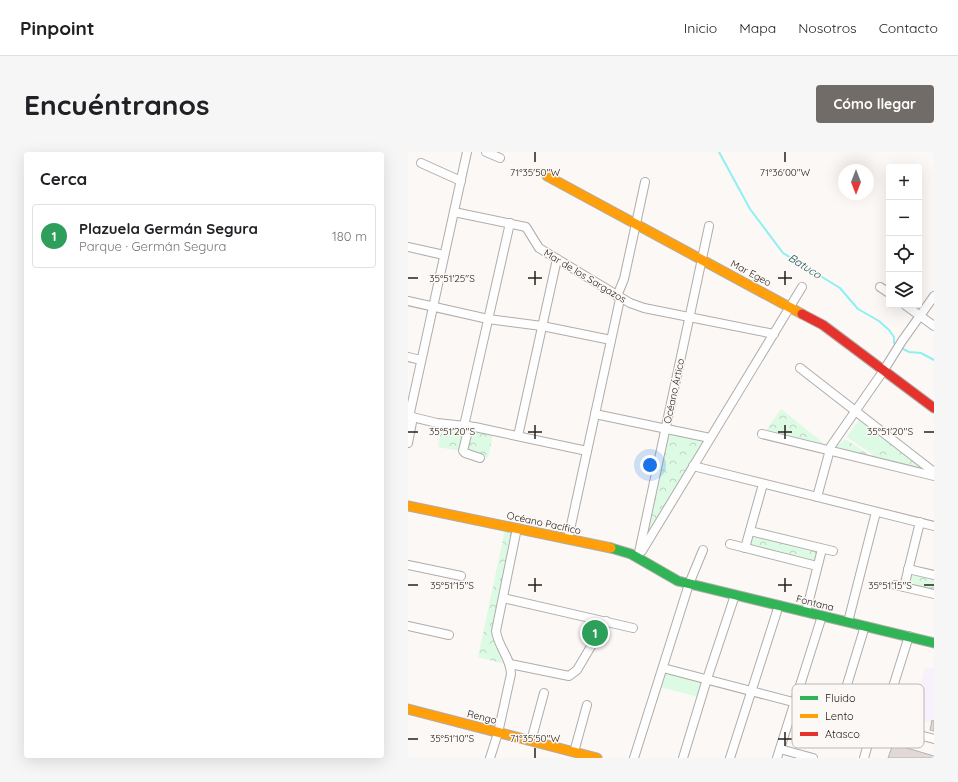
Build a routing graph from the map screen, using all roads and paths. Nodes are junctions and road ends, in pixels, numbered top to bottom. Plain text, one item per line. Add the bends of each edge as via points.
1 (467, 152) edge
2 (486, 152) edge
3 (500, 158) dead end
4 (421, 163) dead end
5 (547, 176) dead end
6 (461, 180) junction
7 (645, 182) dead end
8 (454, 212) junction
9 (510, 223) junction
10 (636, 224) junction
11 (709, 226) dead end
12 (408, 247) edge
13 (444, 255) junction
14 (557, 259) junction
15 (702, 259) junction
16 (802, 287) dead end
17 (880, 287) dead end
18 (886, 291) edge
19 (934, 296) edge
20 (619, 297) junction
21 (408, 301) edge
22 (433, 306) junction
23 (791, 307) junction
24 (909, 308) edge
25 (920, 316) junction
26 (690, 317) junction
27 (488, 319) junction
28 (542, 326) junction
29 (934, 326) edge
30 (774, 334) junction
31 (611, 340) junction
32 (408, 357) edge
33 (421, 360) junction
34 (800, 368) dead end
35 (884, 370) junction
36 (934, 408) edge
37 (855, 411) junction
38 (595, 414) junction
39 (410, 417) edge
40 (466, 426) junction
41 (666, 429) junction
42 (762, 434) dead end
43 (518, 436) junction
44 (710, 438) junction
45 (408, 443) edge
46 (829, 450) junction
47 (587, 451) junction
48 (480, 458) dead end
49 (693, 466) junction
50 (934, 472) edge
51 (934, 476) edge
52 (763, 484) junction
53 (817, 497) junction
54 (408, 506) edge
55 (876, 512) junction
56 (920, 522) junction
57 (934, 526) edge
58 (517, 528) junction
59 (750, 531) junction
60 (568, 539) junction
61 (730, 544) dead end
62 (745, 548) junction
63 (822, 549) junction
64 (703, 550) dead end
65 (833, 552) dead end
66 (638, 556) junction
67 (408, 565) edge
68 (817, 566) junction
69 (908, 569) junction
70 (461, 576) dead end
71 (934, 576) edge
72 (669, 577) joint
73 (690, 584) junction
74 (934, 594) edge
75 (736, 595) junction
76 (503, 598) junction
77 (779, 605) junction
78 (806, 612) junction
79 (822, 616) junction
80 (606, 621) junction
81 (848, 622) junction
82 (408, 626) edge
83 (865, 626) junction
84 (633, 628) dead end
85 (449, 635) dead end
86 (909, 636) junction
87 (934, 642) edge
88 (510, 664) junction
89 (663, 668) junction
90 (707, 679) junction
91 (800, 684) edge
92 (847, 684) edge
93 (892, 684) edge
94 (751, 691) junction
95 (544, 693) dead end
96 (792, 701) edge
97 (587, 705) dead end
98 (408, 709) edge
99 (792, 709) edge
100 (498, 733) junction
101 (924, 736) edge
102 (934, 739) edge
103 (532, 741) junction
104 (780, 748) junction
105 (868, 748) edge
106 (574, 752) junction
107 (490, 758) edge
108 (597, 758) edge
109 (634, 758) edge
110 (683, 758) edge
111 (730, 758) edge
112 (776, 758) edge
113 (813, 758) edge
114 (864, 758) edge

1 - 6 street
2 - 3 street
4 - 6 street
5 - 10 street, Mar Egeo
6 - 8 street
7 - 10 street
8 - 9 street, Mar de los Sargazos
8 - 13 street
9 - 14 street, Mar de los Sargazos via 526,227 539,248
9 - 27 street
10 - 15 street, Mar Egeo
10 - 20 street
11 - 15 street, Océano Ártico
12 - 13 street
13 - 22 street
14 - 20 street, Mar de los Sargazos
14 - 28 street
15 - 23 street, Mar Egeo
15 - 26 street, Océano Ártico
16 - 23 street
17 - 18 street
19 - 25 street
20 - 26 street, Mar de los Sargazos via 644,308
20 - 31 street
21 - 22 street
22 - 27 street
22 - 33 street
23 - 30 street
23 - 35 street, Mar Egeo via 823,325
24 - 25 street
25 - 29 street
25 - 35 street
26 - 30 street, Mar de los Sargazos
26 - 41 street, Océano Ártico
27 - 28 street
27 - 40 street
28 - 31 street
28 - 43 street
30 - 44 street
31 - 38 street
32 - 33 street
33 - 39 street
34 - 37 street
35 - 36 street, Mar Egeo
35 - 37 street
37 - 46 street
37 - 50 street
38 - 41 street
38 - 47 street
39 - 40 street
39 - 45 street
40 - 43 street
40 - 48 street via 463,450
41 - 44 street
41 - 66 street, Océano Ártico
42 - 46 street
43 - 47 street
44 - 49 street
46 - 51 street
46 - 53 street
47 - 60 street
49 - 52 street
49 - 66 street
52 - 53 street
52 - 59 street
53 - 55 street
54 - 58 street, Océano Pacífico
55 - 56 street
55 - 81 street
56 - 57 street
56 - 69 street
58 - 60 street, Océano Pacífico
58 - 76 street
59 - 62 street
59 - 63 street
60 - 66 street, Océano Pacífico
61 - 62 street
62 - 68 street
63 - 65 street
63 - 68 street
64 - 73 street
66 - 72 street, Océano Pacífico
67 - 70 street
68 - 78 street
69 - 71 street
69 - 74 street via 900,586
72 - 73 street, Fontana
73 - 75 street, Fontana
73 - 89 street
75 - 77 street, Fontana
75 - 90 street
76 - 80 street
76 - 88 street via 496,631 498,642
77 - 78 street, Fontana
77 - 94 street
78 - 79 street, Fontana
79 - 81 street, Fontana
79 - 91 street
80 - 84 street
80 - 88 street via 577,670 569,676
81 - 83 street, Fontana
82 - 85 street
83 - 86 street, Fontana
83 - 92 street
86 - 87 street, Fontana
86 - 93 street
88 - 100 street via 510,679
89 - 90 street
89 - 109 street
90 - 94 street
90 - 110 street
94 - 96 street
94 - 111 street
95 - 103 street
97 - 106 street
98 - 100 street, Rengo
99 - 104 street
100 - 103 street, Rengo
100 - 107 street
101 - 102 street
103 - 106 street, Rengo
104 - 112 street
104 - 113 street
105 - 114 street
106 - 108 street, Rengo

